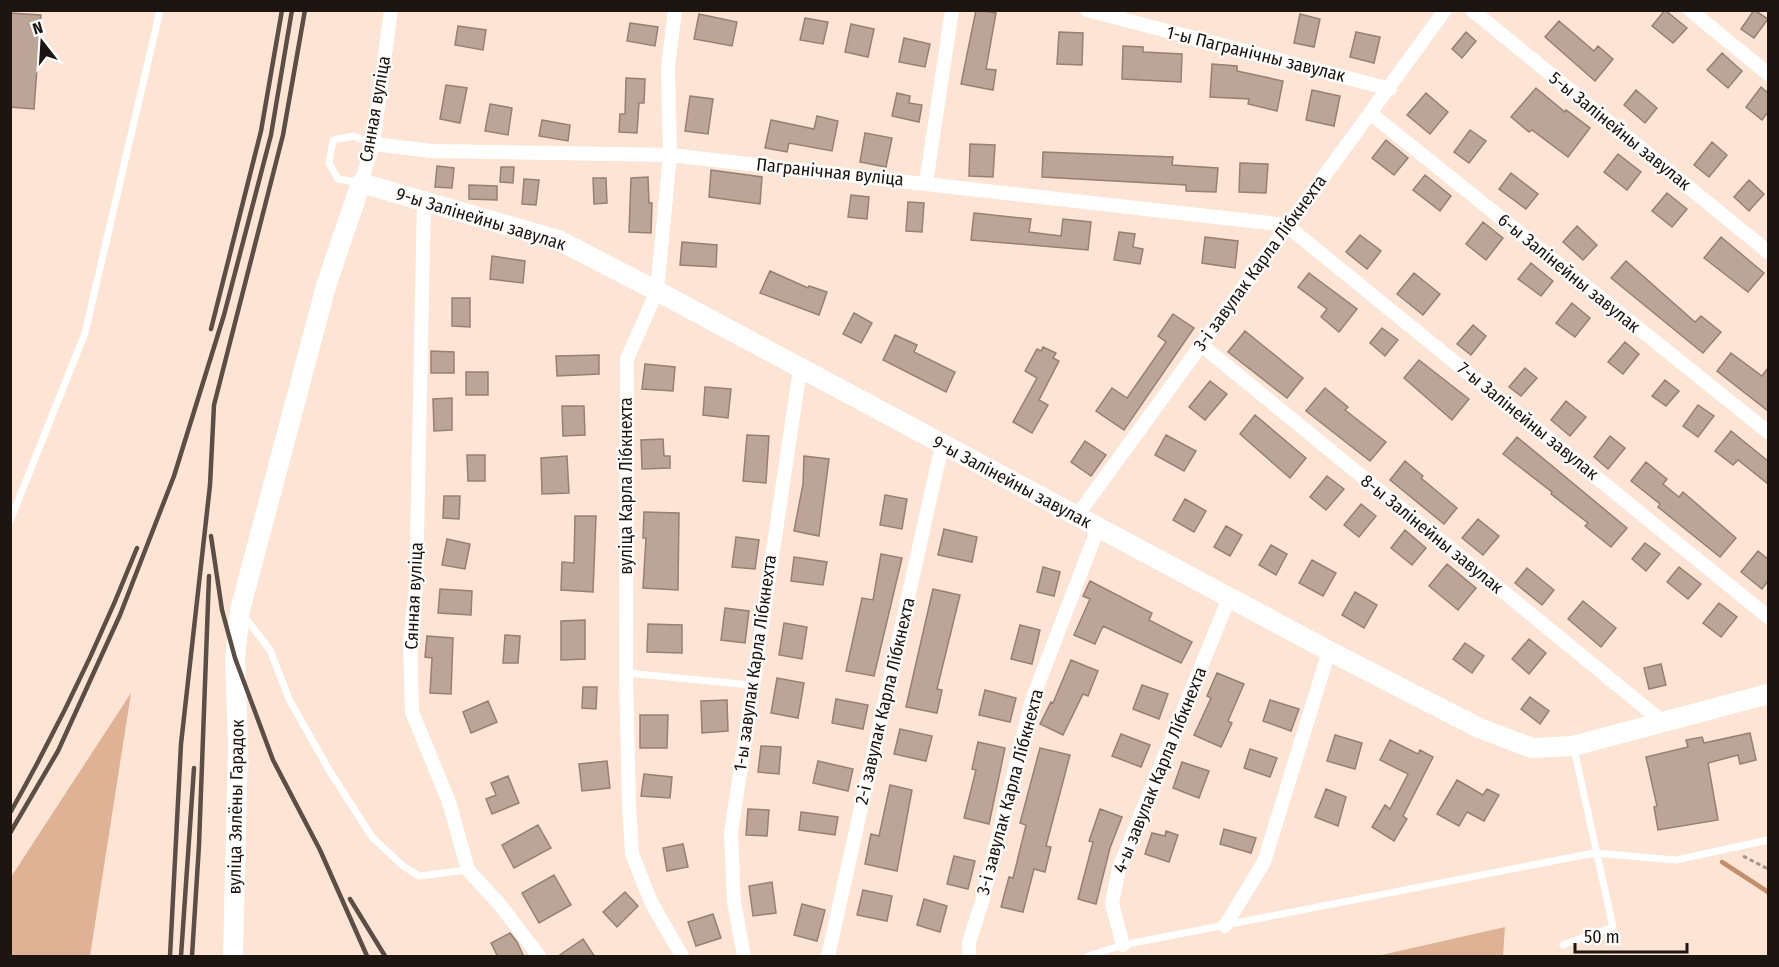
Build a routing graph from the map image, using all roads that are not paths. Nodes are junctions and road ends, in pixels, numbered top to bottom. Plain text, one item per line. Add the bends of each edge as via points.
1 (160, 10) edge
2 (391, 10) edge
3 (675, 10) edge
4 (952, 10) edge
5 (1087, 10) edge
6 (1445, 10) edge
7 (1472, 10) edge
8 (1690, 10) edge
9 (1768, 74) edge
10 (1390, 88) junction
11 (1370, 113) junction
12 (373, 144) junction
13 (670, 155) junction
14 (361, 183) junction
15 (926, 183) junction
16 (424, 200) junction
17 (1286, 225) junction
18 (1768, 252) edge
19 (657, 291) junction
20 (1200, 345) junction
21 (800, 369) junction
22 (1768, 432) edge
23 (942, 445) junction
24 (1076, 517) junction
25 (10, 521) edge
26 (1098, 528) junction
27 (1229, 598) junction
28 (240, 610) junction
29 (1766, 611) edge
30 (1329, 651) junction
31 (235, 658) joint
32 (626, 673) junction
33 (751, 685) junction
34 (1768, 694) edge
35 (1664, 723) junction
36 (1573, 746) junction
37 (1768, 840) edge
38 (1594, 853) junction
39 (468, 870) junction
40 (1225, 926) junction
41 (1123, 945) junction
42 (1563, 945) dead end
43 (233, 957) edge
44 (539, 957) edge
45 (682, 957) edge
46 (744, 957) edge
47 (828, 957) edge
48 (969, 957) edge
49 (1088, 957) edge

1 - 25 lane via 85,333
2 - 12 street, Сянная вуліца
3 - 13 street, вуліца Карла Лібкнехта via 668,67
4 - 15 street
5 - 10 street, 1-ы Пагранічны завулак
6 - 10 street, 3-і завулак Карла Лібкнехта
7 - 18 street, 5-ы Залінейны завулак
8 - 9 street
10 - 11 street, 3-і завулак Карла Лібкнехта
11 - 17 street, 3-і завулак Карла Лібкнехта
11 - 22 street, 6-ы Залінейны завулак
12 - 13 street, Пагранічная вуліца via 432,152
12 - 14 street, Сянная вуліца
12 - 14 lane via 354,136 333,140 329,163 338,179
13 - 15 street, Пагранічная вуліца
13 - 19 street, вуліца Карла Лібкнехта
14 - 16 street, 9-ы Залінейны завулак
14 - 28 street, Сянная вуліца via 326,285
15 - 17 street, Пагранічная вуліца
16 - 19 street, 9-ы Залінейны завулак via 558,240
16 - 39 street, Сянная вуліца via 416,587 410,642 412,712 449,802
17 - 20 street, 3-і завулак Карла Лібкнехта
17 - 29 street, 7-ы Залінейны завулак
19 - 21 street, 9-ы Залінейны завулак
19 - 32 street, вуліца Карла Лібкнехта via 627,359
20 - 24 street, 3-і завулак Карла Лібкнехта
20 - 35 street, 8-ы Залінейны завулак
21 - 23 street, 9-ы Залінейны завулак
21 - 33 street, 1-ы завулак Карла Лібкнехта
23 - 24 street, 9-ы Залінейны завулак
23 - 47 street, 2-і завулак Карла Лібкнехта
24 - 26 street, 9-ы Залінейны завулак
26 - 27 street, 9-ы Залінейны завулак
26 - 48 street, 3-і завулак Карла Лібкнехта via 1032,700 969,942
27 - 30 street, 9-ы Залінейны завулак
27 - 41 street, 4-ы завулак Карла Лібкнехта via 1119,868 1112,904
28 - 31 street, Сянная вуліца
28 - 39 lane via 270,650 289,699 372,837 419,876
30 - 36 street, 9-ы Залінейны завулак via 1479,728 1532,748
30 - 40 street via 1264,862
31 - 43 street, вуліца Зялёны Гарадок via 238,745
32 - 33 lane
32 - 45 street, вуліца Карла Лібкнехта via 628,804 633,854 651,902
33 - 46 street, 1-ы завулак Карла Лібкнехта via 731,833 735,902
34 - 35 street, 9-ы Залінейны завулак
35 - 36 street, 9-ы Залінейны завулак
36 - 38 lane
37 - 38 lane via 1676,860
38 - 40 lane
38 - 42 lane via 1613,927
39 - 44 street, Сянная вуліца
40 - 41 lane
41 - 49 lane

